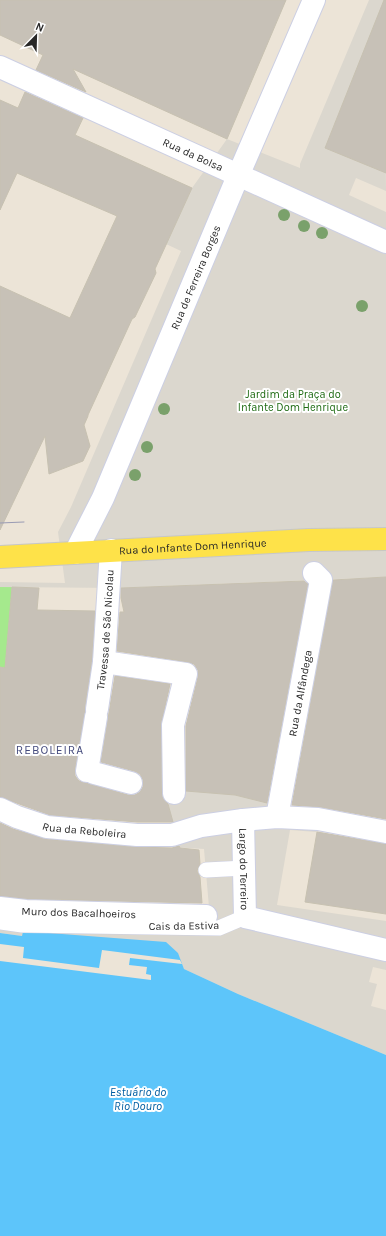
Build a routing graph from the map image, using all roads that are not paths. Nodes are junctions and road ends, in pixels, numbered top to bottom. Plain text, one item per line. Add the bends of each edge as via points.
1 (314, 0) edge
2 (0, 67) edge
3 (238, 176) junction
4 (386, 242) edge
5 (386, 539) edge
6 (111, 550) junction
7 (75, 553) junction
8 (0, 557) edge
9 (314, 573) dead end
10 (104, 662) junction
11 (134, 784) dead end
12 (174, 794) dead end
13 (0, 809) edge
14 (277, 817) junction
15 (243, 820) junction
16 (386, 832) edge
17 (172, 835) joint
18 (244, 868) junction
19 (206, 870) dead end
20 (0, 908) edge
21 (206, 916) dead end
22 (245, 917) junction
23 (0, 922) edge
24 (386, 950) edge

1 - 3 street, Rua de Ferreira Borges
2 - 3 street, Rua da Bolsa
3 - 4 street, Rua da Bolsa
3 - 7 street, Rua de Ferreira Borges via 104,498
5 - 6 main road, Rua do Infante Dom Henrique via 301,540
6 - 7 main road, Rua do Infante Dom Henrique
6 - 10 street, Travessa de São Nicolau
7 - 8 main road, Rua do Infante Dom Henrique
9 - 14 street, Rua da Alfândega via 321,580
10 - 11 street, Travessa de São Nicolau via 91,772
10 - 12 street via 186,674 173,725
13 - 17 street, Rua da Reboleira via 47,827 137,835
14 - 15 street, Largo do Terreiro
14 - 16 street, Largo do Terreiro via 318,819
15 - 17 street, Largo do Terreiro via 201,826
15 - 18 street, Largo do Terreiro
18 - 19 lane
18 - 22 street, Largo do Terreiro
20 - 21 street, Muro dos Bacalhoeiros
22 - 23 lane, Cais da Estiva via 219,928 22,925
22 - 24 street

